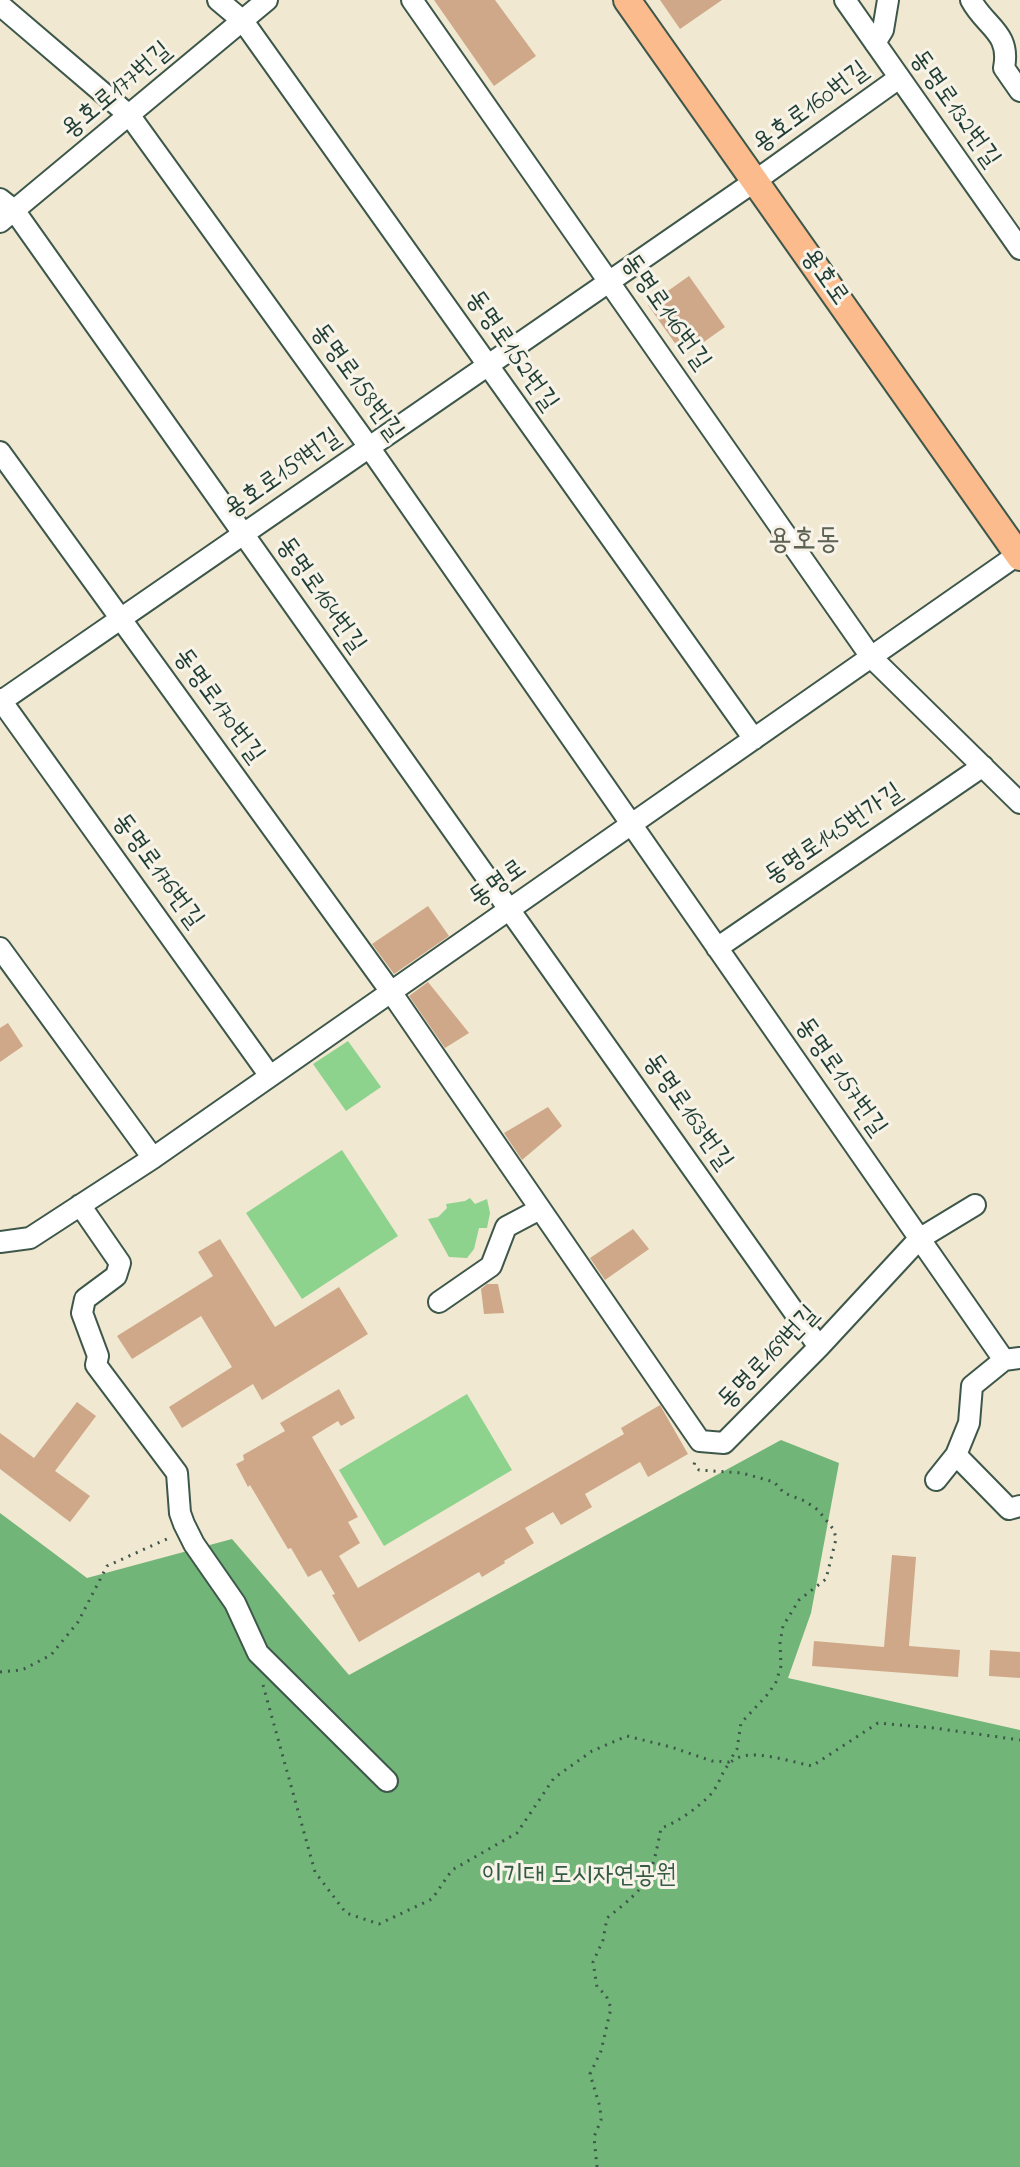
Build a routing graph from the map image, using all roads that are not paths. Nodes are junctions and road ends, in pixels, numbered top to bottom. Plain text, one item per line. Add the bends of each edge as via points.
1 (218, 0) edge
2 (267, 0) edge
3 (412, 0) edge
4 (627, 0) edge
5 (845, 0) edge
6 (888, 0) edge
7 (971, 0) edge
8 (0, 5) edge
9 (243, 21) junction
10 (875, 43) junction
11 (899, 78) junction
12 (1020, 91) edge
13 (130, 116) junction
14 (755, 181) junction
15 (5, 210) edge
16 (1020, 249) edge
17 (610, 281) junction
18 (488, 365) junction
19 (369, 447) junction
20 (0, 452) edge
21 (244, 534) junction
22 (1019, 555) edge
23 (121, 619) junction
24 (871, 657) junction
25 (1, 701) edge
26 (754, 739) junction
27 (983, 766) junction
28 (1020, 803) edge
29 (631, 824) junction
30 (509, 909) junction
31 (0, 948) edge
32 (717, 948) junction
33 (391, 992) junction
34 (270, 1076) junction
35 (153, 1158) junction
36 (80, 1205) junction
37 (975, 1205) dead end
38 (540, 1209) junction
39 (919, 1239) junction
40 (0, 1242) edge
41 (439, 1302) dead end
42 (819, 1347) junction
43 (1012, 1359) edge
44 (956, 1455) junction
45 (936, 1480) dead end
46 (1020, 1506) edge
47 (387, 1781) dead end

1 - 9 street, 동명로152번길
2 - 9 street, 용호로177번길
3 - 17 street, 동명로146번길
4 - 14 main road, 용호로
5 - 10 street, 동명로132번길
6 - 10 street, 용호로160번길
7 - 12 street via 998,32 1007,53 1004,68
8 - 13 street, 동명로158번길
9 - 13 street, 용호로177번길
9 - 18 street, 동명로152번길
10 - 11 street, 동명로132번길
11 - 14 street, 용호로160번길
11 - 16 street, 동명로132번길
13 - 15 street, 용호로177번길
13 - 19 street, 동명로158번길
14 - 17 street, 용호로159번길
14 - 22 main road, 용호로
15 - 21 street, 동명로164번길
17 - 18 street, 용호로159번길
17 - 24 street, 동명로146번길
18 - 19 street, 용호로159번길
18 - 26 street, 동명로152번길
19 - 21 street, 용호로159번길
19 - 29 street, 동명로158번길
20 - 23 street, 동명로170번길
21 - 23 street, 용호로159번길
21 - 30 street, 동명로164번길
22 - 24 street, 동명로
23 - 25 street, 용호로159번길
23 - 33 street, 동명로170번길
24 - 26 street, 동명로
24 - 27 street, 동명로146번길
25 - 34 street, 동명로176번길
26 - 29 street, 동명로
27 - 28 street, 동명로146번길
27 - 32 street, 동명로145번가길
29 - 30 street, 동명로
29 - 32 street, 동명로157번길
30 - 33 street, 동명로
30 - 42 street, 동명로163번길
31 - 35 street
32 - 39 street, 동명로157번길
33 - 34 street, 동명로
33 - 38 street, 동명로169번길
34 - 35 street, 동명로
35 - 36 street, 동명로
36 - 40 street, 동명로 via 30,1238
36 - 47 street via 120,1263 116,1276 85,1299 82,1313 98,1356 96,1365 177,1473 180,1513 188,1533 235,1603 258,1653
37 - 39 street, 동명로169번길
38 - 41 street via 506,1227 491,1266
38 - 42 street, 동명로169번길 via 700,1441 724,1443
39 - 42 street, 동명로169번길
39 - 43 street, 동명로157번길
43 - 44 street via 972,1386 969,1423
44 - 45 street
44 - 46 street via 1009,1509

